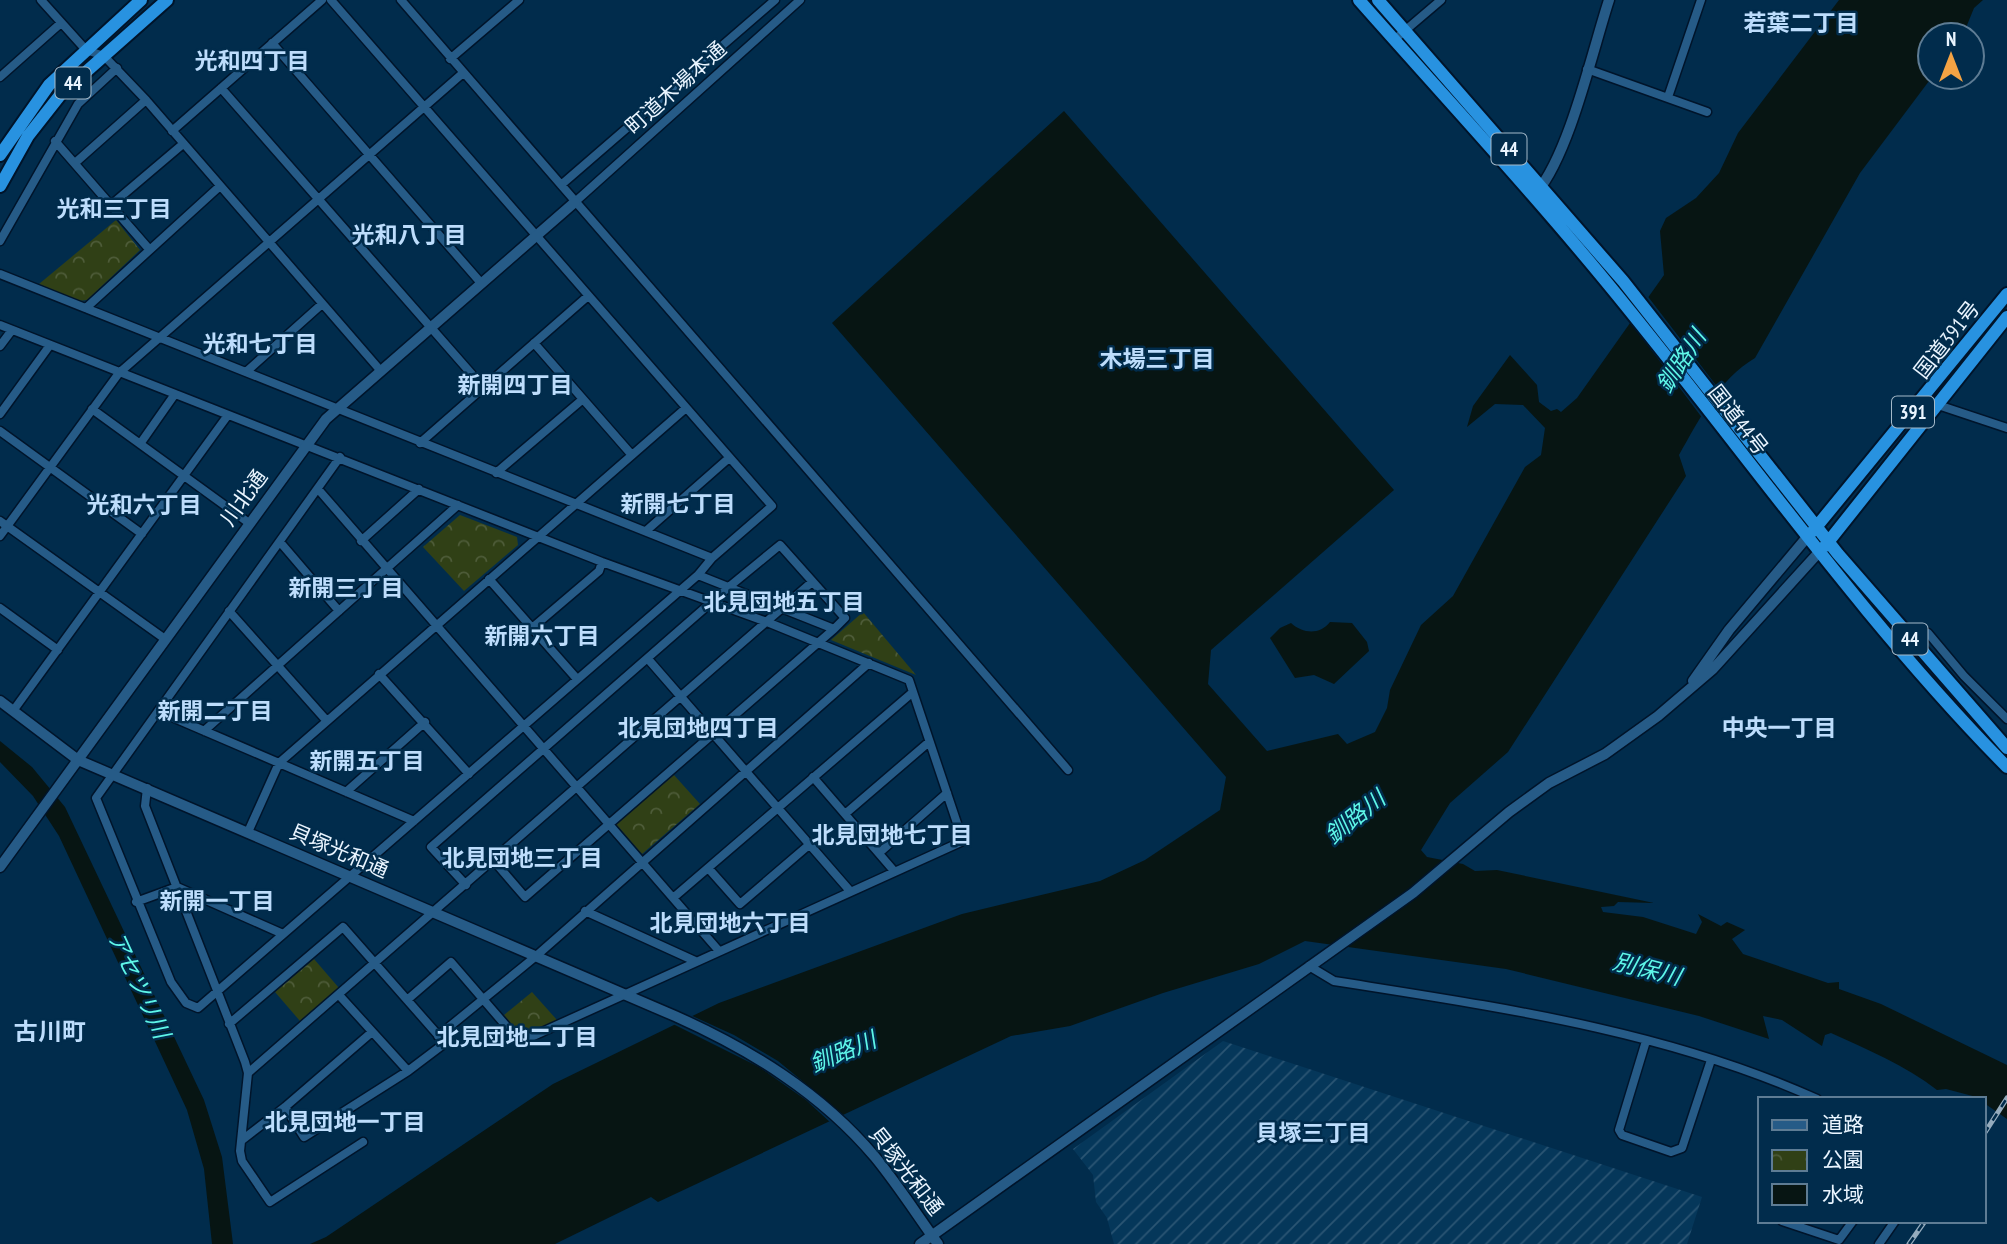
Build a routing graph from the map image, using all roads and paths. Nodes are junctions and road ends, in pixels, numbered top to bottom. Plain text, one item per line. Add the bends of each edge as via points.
1 (41, 0) edge
2 (141, 0) edge
3 (167, 0) edge
4 (322, 0) edge
5 (331, 0) edge
6 (519, 0) edge
7 (775, 0) edge
8 (800, 0) edge
9 (1359, 0) edge
10 (1378, 0) edge
11 (1441, 0) edge
12 (1609, 0) edge
13 (1702, 0) edge
14 (404, 1) edge
15 (61, 23) junction
16 (1405, 31) junction
17 (1394, 40) junction
18 (272, 43) junction
19 (86, 50) junction
20 (104, 56) junction
21 (450, 59) junction
22 (117, 68) junction
23 (1587, 69) junction
24 (463, 73) junction
25 (0, 77) edge
26 (221, 88) junction
27 (1668, 97) junction
28 (146, 100) junction
29 (424, 107) junction
30 (1707, 112) dead end
31 (172, 131) junction
32 (55, 142) junction
33 (183, 144) junction
34 (0, 154) edge
35 (370, 154) junction
36 (12, 162) junction
37 (75, 163) junction
38 (561, 185) junction
39 (0, 186) edge
40 (220, 186) junction
41 (1542, 187) junction
42 (1533, 198) junction
43 (319, 199) junction
44 (575, 202) junction
45 (111, 205) junction
46 (535, 236) junction
47 (0, 241) edge
48 (269, 243) junction
49 (149, 248) junction
50 (0, 274) edge
51 (481, 283) junction
52 (2007, 295) edge
53 (588, 296) junction
54 (322, 304) junction
55 (86, 307) junction
56 (2007, 317) edge
57 (0, 325) edge
58 (430, 327) junction
59 (12, 330) junction
60 (159, 338) junction
61 (534, 343) junction
62 (50, 345) junction
63 (0, 346) edge
64 (380, 370) junction
65 (246, 372) junction
66 (119, 373) junction
67 (483, 387) junction
68 (175, 394) junction
69 (583, 399) junction
70 (1938, 405) junction
71 (685, 408) junction
72 (92, 409) junction
73 (337, 409) junction
74 (0, 414) edge
75 (228, 415) junction
76 (2007, 428) edge
77 (0, 431) edge
78 (420, 443) junction
79 (140, 444) junction
80 (306, 446) junction
81 (631, 454) junction
82 (340, 457) junction
83 (729, 458) junction
84 (50, 467) junction
85 (496, 473) junction
86 (185, 476) junction
87 (318, 489) junction
88 (419, 489) junction
89 (575, 504) junction
90 (458, 505) junction
91 (249, 523) junction
92 (4, 524) edge
93 (646, 531) junction
94 (1812, 531) junction
95 (142, 534) junction
96 (0, 536) edge
97 (537, 536) junction
98 (361, 541) junction
99 (280, 542) junction
100 (1824, 546) junction
101 (712, 558) junction
102 (602, 562) junction
103 (386, 570) junction
104 (698, 575) junction
105 (489, 579) junction
106 (812, 582) junction
107 (730, 586) junction
108 (679, 590) junction
109 (100, 592) junction
110 (714, 601) junction
111 (782, 607) junction
112 (0, 608) edge
113 (229, 611) junction
114 (339, 611) junction
115 (767, 622) junction
116 (436, 626) junction
117 (532, 628) junction
118 (834, 629) junction
119 (165, 639) junction
120 (820, 643) junction
121 (1906, 645) junction
122 (58, 650) junction
123 (648, 659) junction
124 (869, 663) junction
125 (278, 665) junction
126 (379, 674) junction
127 (577, 679) junction
128 (913, 691) junction
129 (681, 697) junction
130 (1681, 698) junction
131 (0, 701) edge
132 (13, 711) junction
133 (158, 711) junction
134 (2007, 719) edge
135 (326, 720) junction
136 (425, 722) junction
137 (524, 726) junction
138 (204, 731) junction
139 (714, 733) junction
140 (929, 742) junction
141 (2007, 748) edge
142 (543, 750) junction
143 (78, 760) junction
144 (279, 763) junction
145 (2007, 767) edge
146 (746, 770) junction
147 (1068, 770) dead end
148 (111, 774) junction
149 (469, 774) junction
150 (813, 777) junction
151 (576, 787) junction
152 (147, 788) junction
153 (346, 792) junction
154 (947, 793) junction
155 (778, 807) junction
156 (845, 814) junction
157 (414, 821) junction
158 (609, 825) junction
159 (248, 832) junction
160 (810, 844) junction
161 (879, 853) junction
162 (494, 861) junction
163 (642, 862) junction
164 (0, 867) edge
165 (709, 869) junction
166 (894, 872) junction
167 (350, 877) junction
168 (466, 885) junction
169 (177, 887) junction
170 (850, 891) junction
171 (673, 898) junction
172 (136, 902) junction
173 (585, 911) junction
174 (434, 913) junction
175 (283, 934) junction
176 (719, 951) junction
177 (535, 957) junction
178 (695, 961) junction
179 (375, 964) junction
180 (1309, 966) junction
181 (218, 992) junction
182 (623, 994) junction
183 (339, 995) junction
184 (484, 999) junction
185 (407, 1000) junction
186 (229, 1024) junction
187 (372, 1032) junction
188 (438, 1036) junction
189 (1646, 1041) junction
190 (1711, 1060) junction
191 (408, 1071) junction
192 (248, 1073) junction
193 (1801, 1095) edge
194 (285, 1107) junction
195 (242, 1140) junction
196 (363, 1142) dead end
197 (1788, 1223) edge
198 (1852, 1223) edge
199 (1894, 1223) edge
200 (935, 1240) edge
201 (920, 1244) edge
202 (1879, 1244) edge

1 - 15 street
2 - 19 highway, 44
3 - 20 highway, 44
4 - 18 street
5 - 29 street
6 - 21 street
7 - 38 street
8 - 44 street, 町道木場本通
9 - 17 highway, 国道44号 / 44
10 - 16 highway, 国道44号 / 44
11 - 16 street
12 - 23 street
13 - 27 street
14 - 21 street
15 - 19 street
15 - 25 street
16 - 17 street
16 - 41 highway, 国道44号 / 44
17 - 42 highway, 国道44号 / 44
18 - 26 street
18 - 35 street
19 - 20 street
19 - 34 highway, 44 via 42,93
20 - 22 street
20 - 36 highway, 44 via 44,113
21 - 24 street
22 - 28 street
22 - 32 street via 78,104
23 - 27 street
23 - 41 street
24 - 29 street
24 - 38 street
26 - 31 street
26 - 43 street
27 - 30 street
28 - 31 street
28 - 37 street
29 - 35 street
29 - 46 street
31 - 33 street
32 - 37 street
32 - 47 street
33 - 40 street
33 - 45 street
34 - 36 street
35 - 43 street
35 - 51 street
36 - 39 highway, 44
37 - 45 street
38 - 44 street
40 - 48 street
40 - 49 street
41 - 42 street
41 - 94 highway, 国道44号 / 44 via 1638,300
42 - 94 highway, 国道44号 / 44 via 1630,311 1719,428
43 - 48 street
43 - 58 street
44 - 46 street, 川北通
44 - 147 street
45 - 49 street
46 - 51 street, 川北通
46 - 53 street
48 - 54 street
48 - 60 street
49 - 55 street
50 - 55 street
51 - 58 street, 川北通
52 - 94 highway, 国道391号 / 391
53 - 61 street
53 - 71 street
54 - 64 street
54 - 65 street
55 - 60 street
56 - 70 highway, 国道391号 / 391
57 - 59 street
58 - 64 street, 川北通
58 - 67 street
59 - 62 street
59 - 63 street
60 - 65 street
60 - 66 street
61 - 67 street
61 - 69 street
62 - 66 street
62 - 74 street
64 - 73 street, 川北通
65 - 73 street
66 - 68 street
66 - 72 street
67 - 78 street
68 - 75 street
68 - 79 street
69 - 81 street
69 - 85 street
70 - 76 street
70 - 100 highway, 国道391号 / 391
71 - 81 street
71 - 83 street
72 - 79 street
72 - 84 street
73 - 78 street
73 - 80 street, 川北通
75 - 80 street
75 - 86 street
77 - 84 street
78 - 85 street
79 - 86 street
80 - 82 street
80 - 91 street, 川北通
81 - 89 street
82 - 87 street
82 - 88 street
83 - 93 street
83 - 101 street via 772,506
84 - 92 street
84 - 95 street
85 - 89 street
86 - 91 street
86 - 95 street
87 - 98 street
87 - 99 street
88 - 90 street
88 - 98 street
89 - 93 street
89 - 97 street
90 - 97 street
90 - 103 street
91 - 119 street, 川北通
92 - 96 street
92 - 109 street
93 - 101 street
94 - 100 highway, 国道44号 / 44
94 - 130 street via 1729,631
95 - 109 street
97 - 102 street
97 - 105 street
98 - 103 street
99 - 113 street
99 - 114 street
100 - 121 highway, 国道44号 / 44
100 - 130 street
101 - 104 street
102 - 108 street
102 - 117 street via 599,571
103 - 114 street
103 - 116 street
104 - 107 street
104 - 108 street
105 - 116 street
105 - 117 street
106 - 107 street via 780,545
106 - 111 street
106 - 118 street via 845,618
107 - 110 street
107 - 111 street
108 - 110 street
108 - 127 street
109 - 119 street
109 - 122 street
110 - 115 street
110 - 123 street
111 - 115 street
111 - 118 street
112 - 122 street
113 - 125 street
113 - 133 street
114 - 125 street
115 - 120 street
115 - 129 street
116 - 126 street
116 - 137 street
117 - 127 street
118 - 120 street
119 - 143 street, 川北通
120 - 124 street
120 - 139 street
121 - 134 street via 1918,632 1928,633
121 - 141 highway, 国道44号 / 44
121 - 145 highway, 国道44号 / 44 via 1948,706
122 - 132 street
123 - 129 street
123 - 142 street
124 - 128 street via 909,680
124 - 146 street
125 - 135 street
125 - 138 street
126 - 135 street
126 - 136 street
127 - 137 street
128 - 140 street
128 - 150 street
129 - 139 street
129 - 151 street
130 - 180 street via 1605,754 1539,790 1461,855
131 - 132 street, 貝塚光和通
132 - 143 street, 貝塚光和通
133 - 138 street
133 - 148 street
135 - 144 street
136 - 149 street
136 - 153 street
137 - 142 street
137 - 149 street
138 - 144 street
139 - 146 street
139 - 158 street
140 - 154 street
140 - 156 street
142 - 151 street
142 - 168 street via 432,847
143 - 148 street, 貝塚光和通
143 - 164 street, 川北通
144 - 153 street
144 - 159 street
146 - 155 street
146 - 163 street
148 - 152 street, 貝塚光和通
148 - 172 street via 96,798
149 - 157 street
150 - 155 street
150 - 156 street
151 - 158 street
151 - 162 street
152 - 159 street, 貝塚光和通
152 - 169 street via 145,806
153 - 157 street
154 - 161 street
154 - 166 street via 963,841
155 - 160 street
155 - 165 street
156 - 161 street
157 - 167 street
158 - 162 street via 525,897
158 - 163 street
159 - 167 street, 貝塚光和通
160 - 165 street via 740,904
160 - 170 street
161 - 166 street
162 - 168 street
163 - 171 street
163 - 173 street
165 - 171 street
166 - 170 street
167 - 174 street, 貝塚光和通
167 - 175 street
168 - 174 street
169 - 172 street
169 - 175 street
169 - 181 street
170 - 176 street
171 - 176 street
172 - 181 street via 171,982 186,1003 198,1008
173 - 177 street
173 - 178 street
174 - 177 street, 貝塚光和通
174 - 179 street
175 - 181 street
176 - 178 street
177 - 182 street, 貝塚光和通
177 - 184 street
178 - 182 street
179 - 183 street
179 - 185 street
179 - 186 street via 343,927
180 - 189 street via 1334,981 1534,1012
180 - 200 street
181 - 186 street
182 - 184 street via 520,1042
182 - 200 street, 貝塚光和通 via 740,1047 781,1072 874,1156
183 - 187 street
183 - 192 street
184 - 185 street via 451,962
184 - 188 street
185 - 188 street
186 - 192 street
187 - 191 street
187 - 194 street
188 - 191 street via 445,1043
189 - 190 street
189 - 190 street via 1619,1130 1671,1152 1682,1148
190 - 193 street
191 - 194 street via 304,1137
192 - 195 street
194 - 195 street
195 - 196 street via 242,1161 270,1202
197 - 198 street via 1839,1240
199 - 202 street
200 - 201 street

